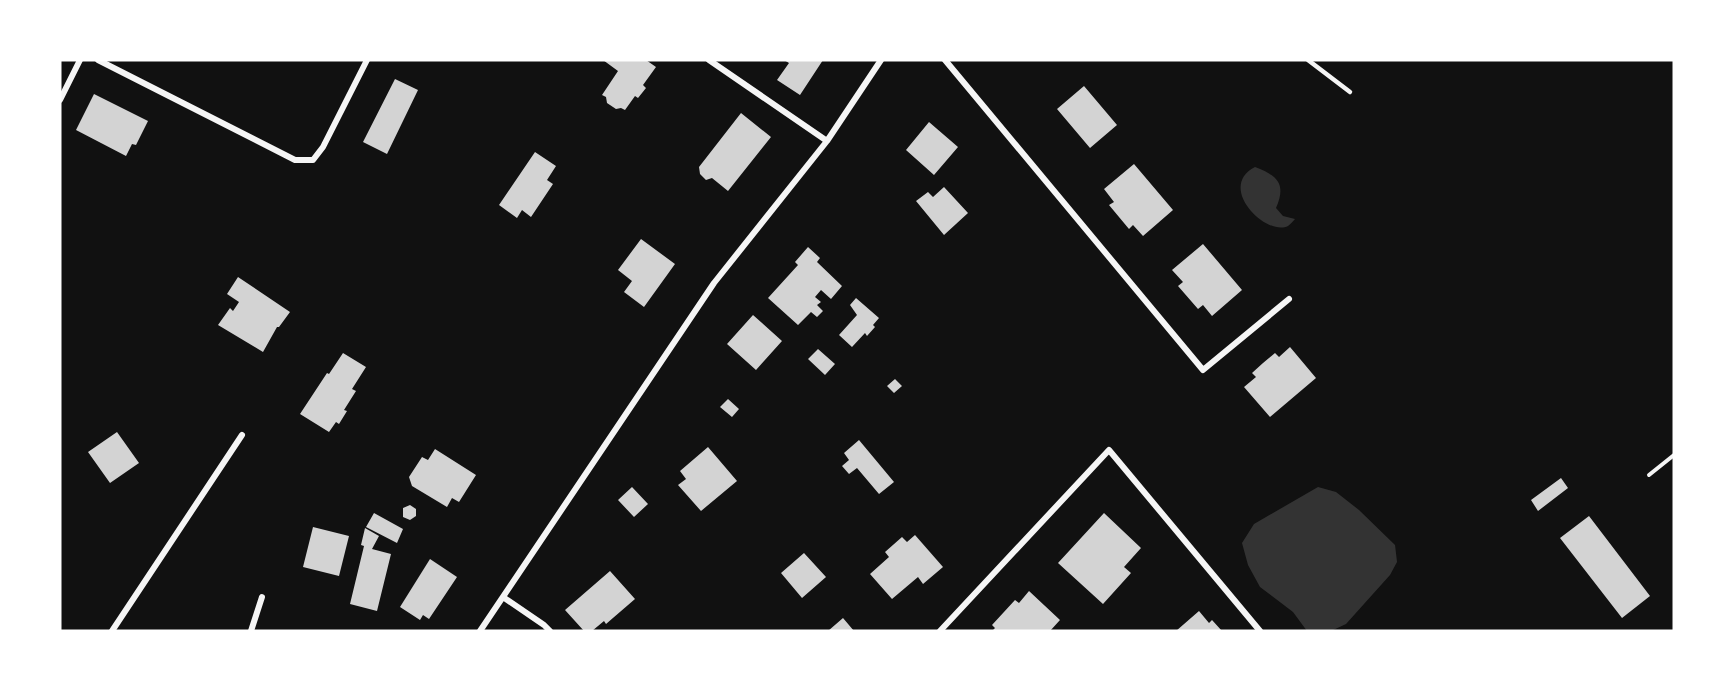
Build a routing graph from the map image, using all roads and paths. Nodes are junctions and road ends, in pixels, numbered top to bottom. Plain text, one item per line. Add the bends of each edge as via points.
1 (80, 60) edge
2 (98, 60) edge
3 (367, 60) edge
4 (709, 60) edge
5 (881, 60) edge
6 (945, 60) edge
7 (1308, 60) edge
8 (1350, 92) dead end
9 (60, 100) edge
10 (827, 141) junction
11 (1289, 299) dead end
12 (242, 435) dead end
13 (1674, 455) edge
14 (1649, 475) dead end
15 (262, 597) dead end
16 (503, 597) junction
17 (112, 631) edge
18 (251, 631) edge
19 (480, 631) edge
20 (550, 631) edge
21 (940, 631) edge
22 (1260, 631) edge

1 - 9 street
2 - 3 street via 295,160 313,160
4 - 10 street
5 - 10 street
6 - 11 street via 1203,370
7 - 8 lane
10 - 16 street via 714,283
12 - 17 street
13 - 14 path
15 - 18 street
16 - 19 street
16 - 20 street
21 - 22 street via 1108,450

